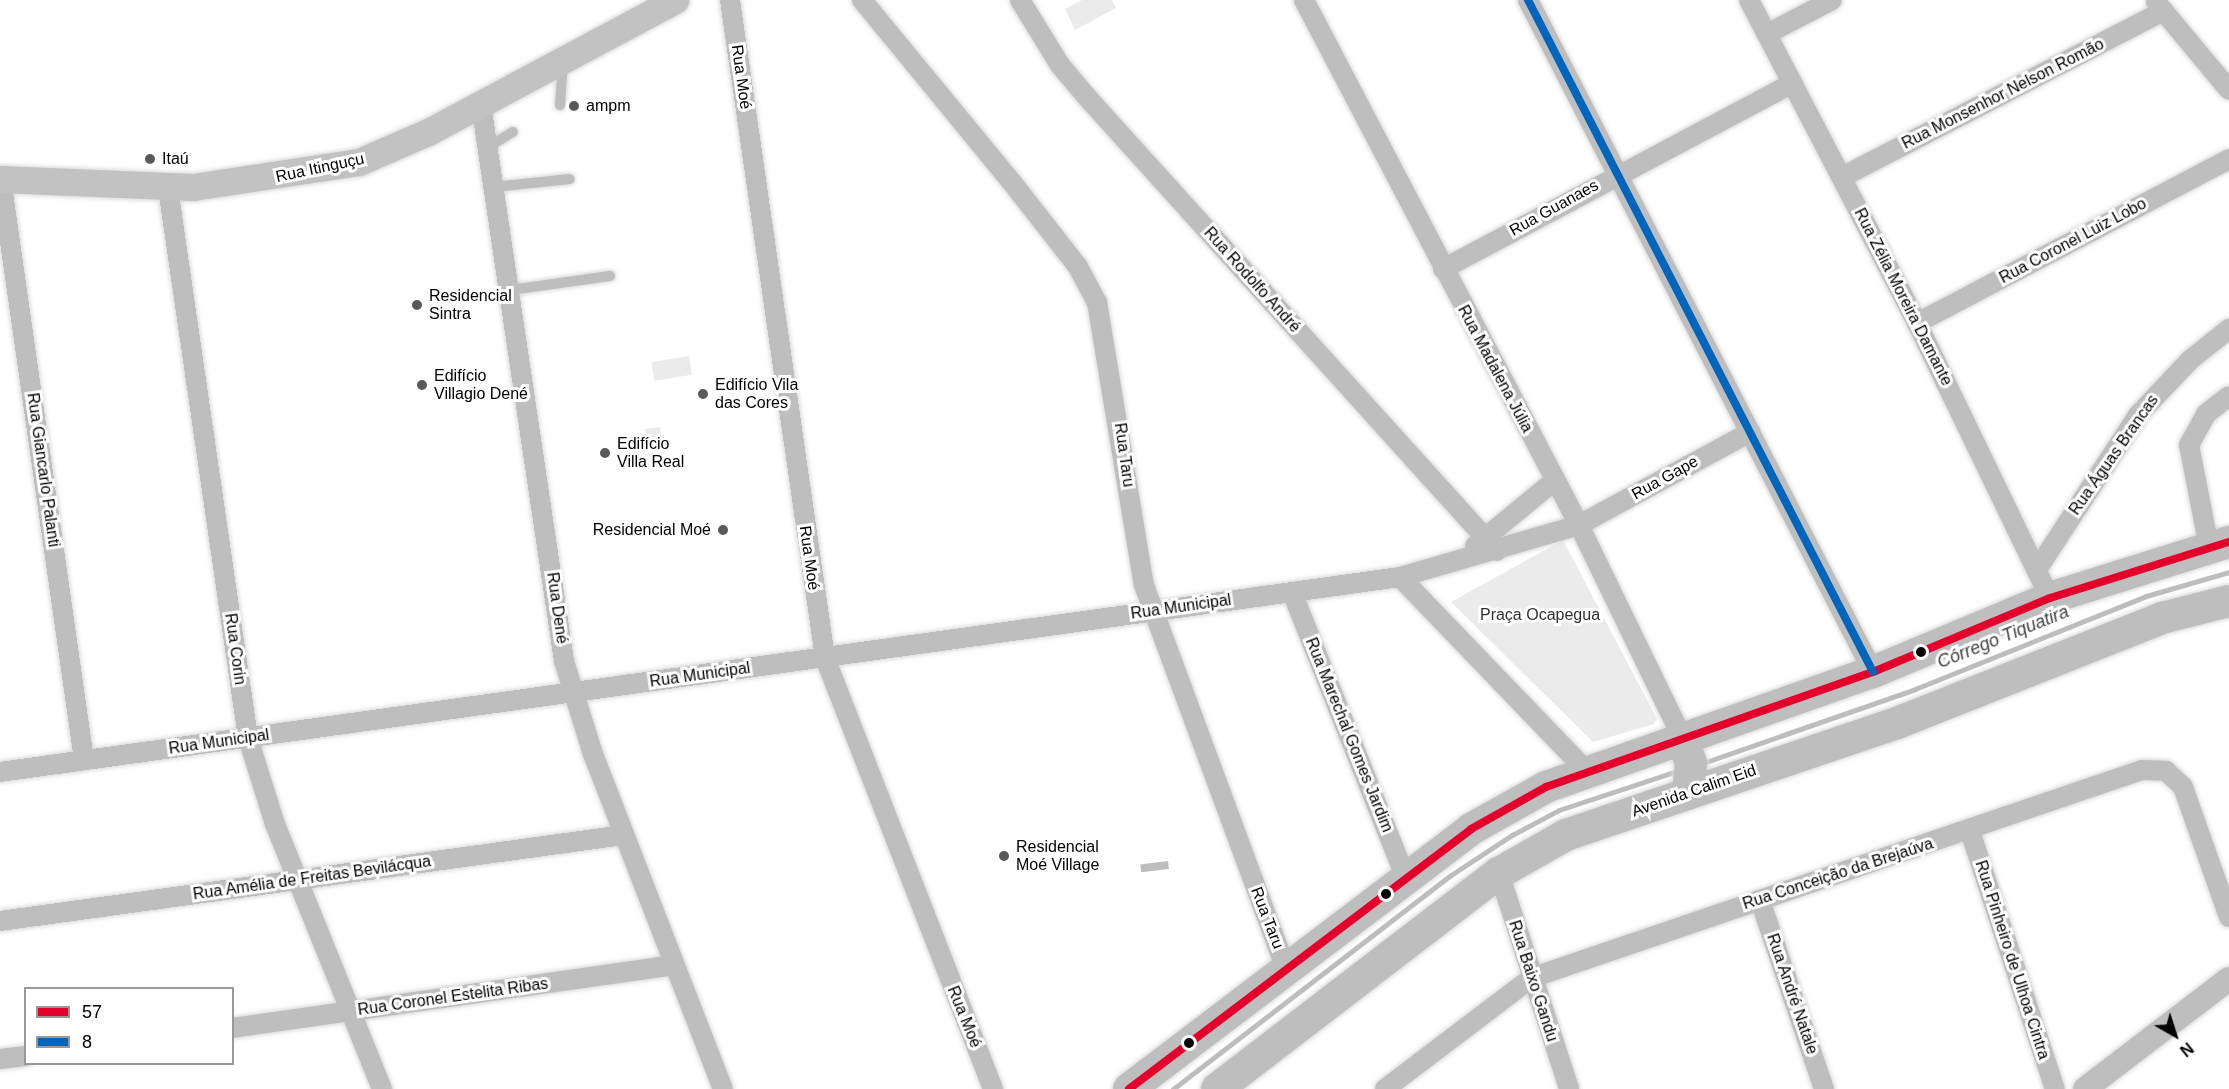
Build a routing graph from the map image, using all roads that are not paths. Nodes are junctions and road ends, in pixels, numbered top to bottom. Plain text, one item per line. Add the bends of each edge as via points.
1 (675, 0) edge
2 (730, 0) edge
3 (861, 0) edge
4 (1020, 0) edge
5 (1304, 0) edge
6 (1528, 0) edge
7 (1749, 0) edge
8 (1832, 0) edge
9 (2159, 5) edge
10 (1767, 34) junction
11 (564, 58) junction
12 (1793, 83) junction
13 (2229, 90) edge
14 (481, 104) junction
15 (560, 105) dead end
16 (513, 132) dead end
17 (488, 147) junction
18 (2229, 159) edge
19 (1617, 174) junction
20 (1842, 177) junction
21 (1, 179) edge
22 (570, 179) dead end
23 (494, 187) junction
24 (168, 188) junction
25 (1443, 269) junction
26 (610, 276) dead end
27 (510, 290) junction
28 (1917, 323) junction
29 (2229, 329) edge
30 (2229, 396) edge
31 (1750, 432) junction
32 (1554, 481) junction
33 (1579, 525) junction
34 (1491, 544) junction
35 (2219, 545) edge
36 (2038, 568) junction
37 (1400, 577) junction
38 (1292, 592) junction
39 (2050, 598) junction
40 (2229, 601) edge
41 (1151, 611) junction
42 (825, 657) junction
43 (1873, 672) junction
44 (572, 693) junction
45 (248, 738) junction
46 (84, 760) junction
47 (1687, 764) junction
48 (1587, 771) junction
49 (0, 772) edge
50 (1970, 831) junction
51 (624, 835) junction
52 (1499, 873) junction
53 (1406, 878) junction
54 (300, 880) junction
55 (1760, 900) junction
56 (2229, 917) edge
57 (0, 921) edge
58 (674, 965) junction
59 (1286, 968) junction
60 (1531, 978) junction
61 (2229, 980) edge
62 (2229, 996) edge
63 (352, 1011) junction
64 (234, 1028) edge
65 (24, 1056) edge
66 (0, 1059) edge
67 (382, 1089) edge
68 (723, 1089) edge
69 (993, 1089) edge
70 (1129, 1089) edge
71 (1216, 1089) edge
72 (1385, 1089) edge
73 (1569, 1089) edge
74 (1824, 1089) edge
75 (2055, 1089) edge
76 (2085, 1089) edge
77 (2110, 1089) edge

1 - 11 main road, Rua Itinguçu
2 - 42 street, Rua Moé
3 - 41 street, Rua Taru via 1090,286 1103,321
4 - 34 street, Rua Rodolfo André via 1086,96
5 - 25 street, Rua Madalena Júlia
6 - 19 street
7 - 10 street, Rua Zélia Moreira Damante
8 - 10 street
9 - 13 street
9 - 20 street, Rua Monsenhor Nelson Romão
10 - 12 street, Rua Zélia Moreira Damante
11 - 14 main road, Rua Itinguçu
11 - 15 lane
12 - 19 street, Rua Guanaes
12 - 20 street, Rua Zélia Moreira Damante
14 - 17 street, Rua Dené
14 - 24 main road, Rua Itinguçu via 359,162
16 - 17 lane
17 - 23 street, Rua Dené
18 - 28 street, Rua Coronel Luiz Lobo
19 - 25 street, Rua Guanaes
19 - 31 street
20 - 28 street, Rua Zélia Moreira Damante
21 - 24 main road, Rua Itinguçu
21 - 46 street, Rua Giancarlo Palanti
22 - 23 lane
23 - 27 street, Rua Dené
24 - 45 street, Rua Corin
25 - 32 street, Rua Madalena Júlia
26 - 27 lane
27 - 44 street, Rua Dené
28 - 36 street, Rua Zélia Moreira Damante
29 - 36 street, Rua Águas Brancas via 2190,360 2138,415
30 - 35 street via 2206,414 2189,445
31 - 33 street, Rua Gape
31 - 43 street
32 - 33 street, Rua Madalena Júlia
32 - 34 street
33 - 34 street
33 - 47 street, Rua Madalena Júlia
34 - 37 street via 1451,565
35 - 39 main road, Avenida Calim Eid
36 - 39 street, Rua Zélia Moreira Damante
37 - 38 street, Rua Municipal
37 - 48 street
38 - 41 street, Rua Municipal
38 - 53 street, Rua Marechal Gomes Jardim
39 - 43 main road, Avenida Calim Eid
40 - 47 main road, Avenida Calim Eid via 2162,618 1897,723
41 - 42 street, Rua Municipal
41 - 59 street, Rua Taru
42 - 44 street, Rua Municipal
42 - 69 street, Rua Moé
43 - 47 main road, Avenida Calim Eid
44 - 45 street, Rua Municipal
44 - 51 street, Rua Dené
45 - 46 street, Rua Municipal
45 - 54 street, Rua Corin
46 - 49 street, Rua Municipal
47 - 48 main road, Avenida Calim Eid
47 - 52 main road, Avenida Calim Eid
48 - 53 main road, Avenida Calim Eid via 1508,807
50 - 55 street, Rua Conceição da Brejaúva
50 - 56 street, Rua Conceição da Brejaúva via 2142,770 2166,771 2183,786
50 - 75 street, Rua Pinheiro de Ulhoa Cintra
51 - 54 street, Rua Amélia de Freitas Bevilácqua
51 - 58 street, Rua Dené
52 - 60 street, Rua Baixo Gandu
52 - 71 main road, Avenida Calim Eid
53 - 59 main road, Avenida Calim Eid
54 - 57 street, Rua Amélia de Freitas Bevilácqua
54 - 63 street, Rua Corin
55 - 60 street, Rua Conceição da Brejaúva
55 - 74 street, Rua André Natale
58 - 63 street, Rua Coronel Estelita Ribas
58 - 68 street, Rua Dené
59 - 70 main road, Avenida Calim Eid
60 - 72 street, Rua Conceição da Brejaúva
60 - 73 street, Rua Baixo Gandu
61 - 76 street
62 - 77 street
63 - 64 street, Rua Coronel Estelita Ribas
63 - 67 street, Rua Corin
65 - 66 street

